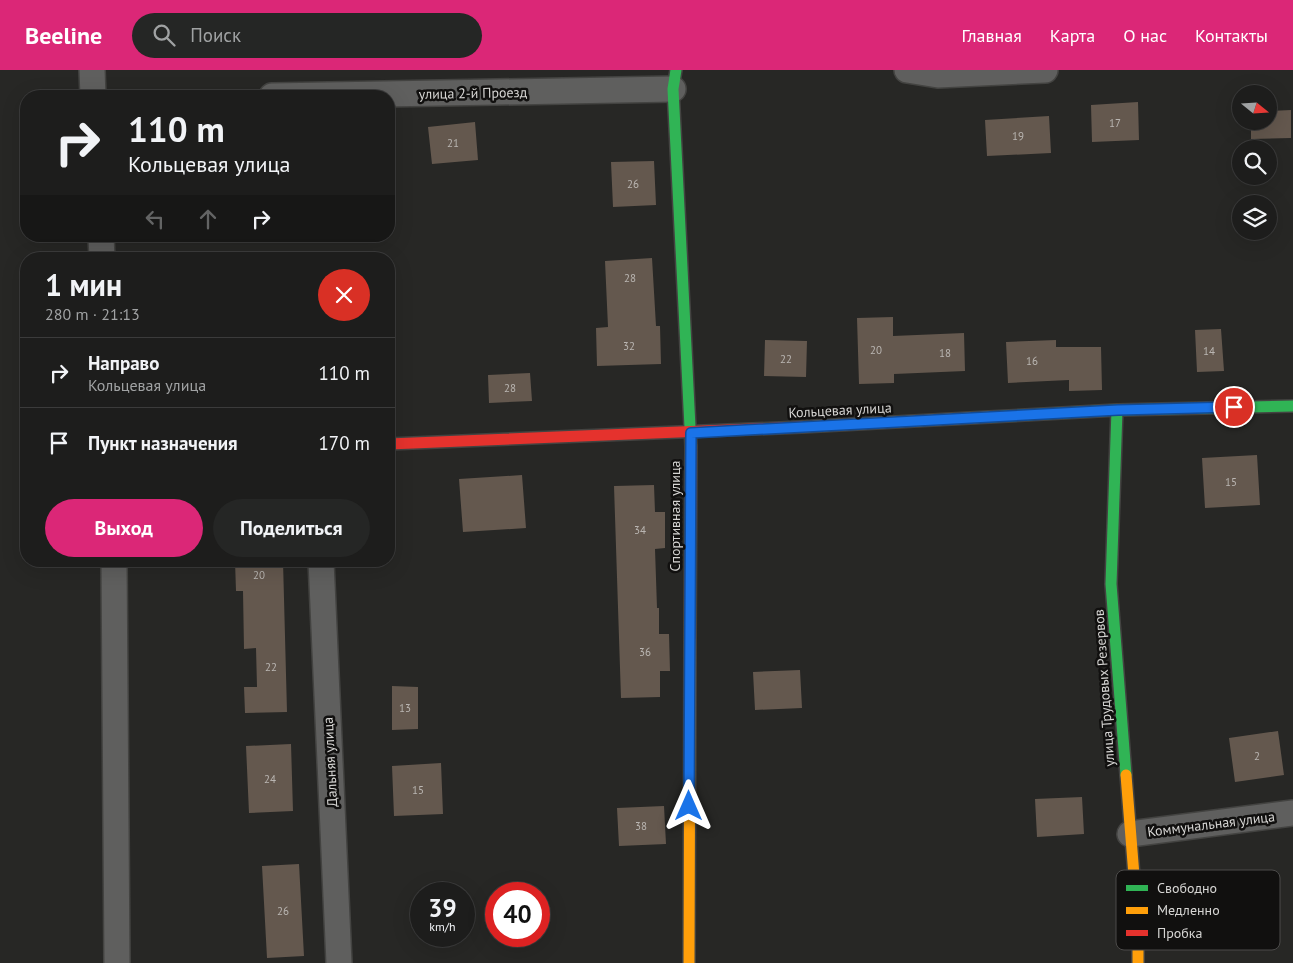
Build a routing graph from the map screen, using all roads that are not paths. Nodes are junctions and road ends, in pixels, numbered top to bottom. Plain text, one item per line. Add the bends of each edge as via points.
1 (92, 70) edge
2 (907, 70) edge
3 (1045, 70) edge
4 (675, 80) edge
5 (93, 90) edge
6 (395, 91) edge
7 (1293, 406) edge
8 (1118, 410) junction
9 (691, 433) junction
10 (395, 444) edge
11 (114, 567) edge
12 (321, 567) edge
13 (1293, 813) edge
14 (1130, 834) junction
15 (1133, 870) edge
16 (1138, 950) edge
17 (117, 963) edge
18 (338, 963) edge
19 (689, 963) edge
20 (1138, 963) edge

1 - 5 street
2 - 3 street via 938,75
4 - 6 street, улица 2-й Проезд
4 - 9 street, Спортивная улица
7 - 8 street, Кольцевая улица
8 - 9 street, Кольцевая улица
8 - 14 street, улица Трудовых Резервов via 1111,584
9 - 10 street, Кольцевая улица
9 - 19 street, Спортивная улица
11 - 17 street
12 - 18 street, Дальняя улица
13 - 14 street, Коммунальная улица
14 - 15 street, улица Трудовых Резервов
16 - 20 street, улица Трудовых Резервов

